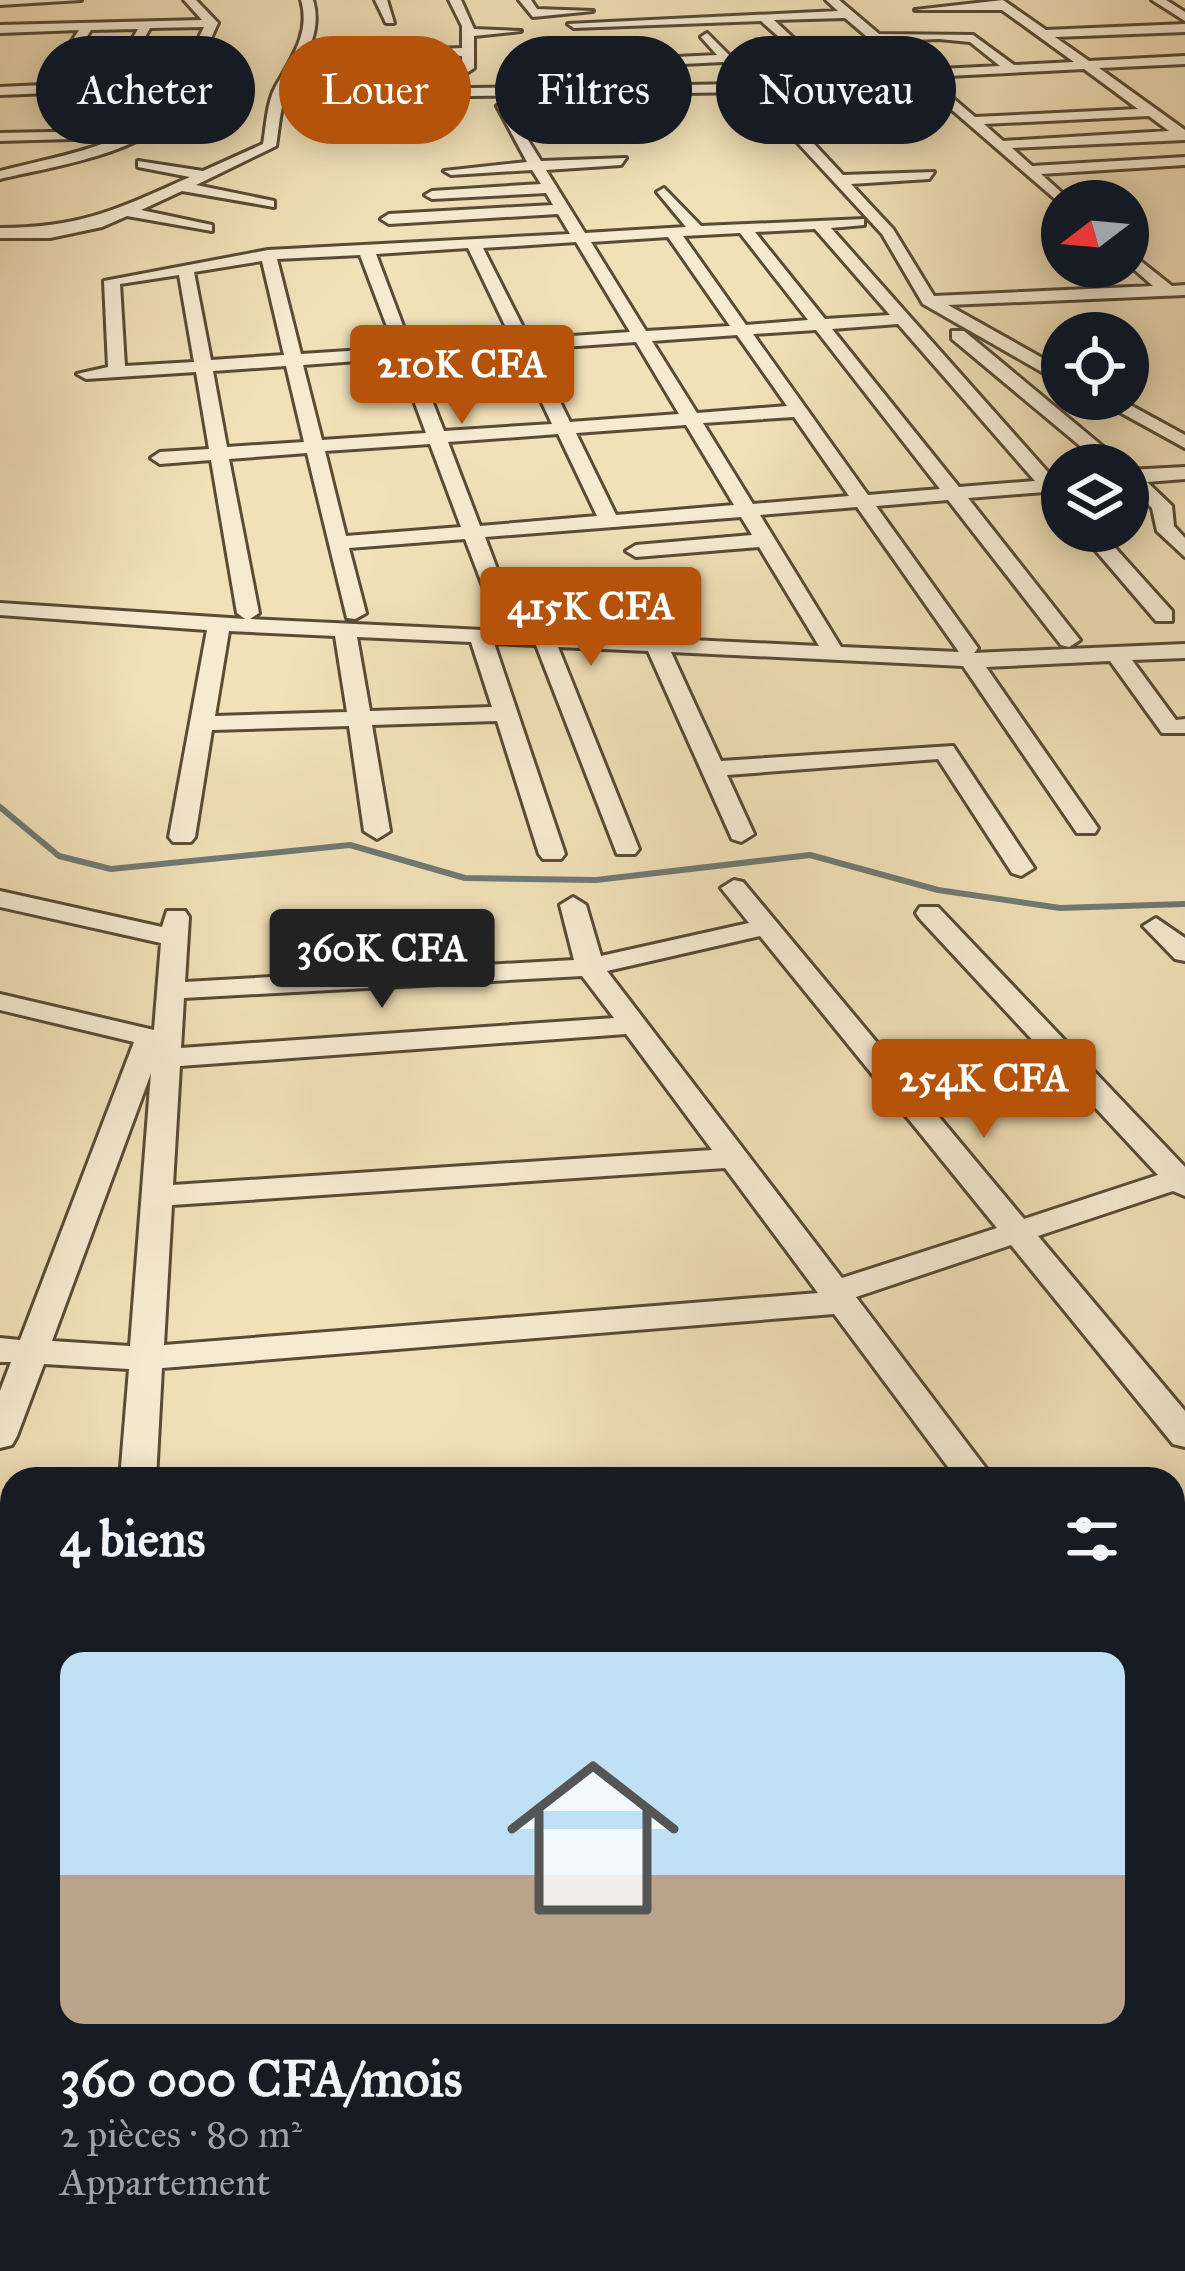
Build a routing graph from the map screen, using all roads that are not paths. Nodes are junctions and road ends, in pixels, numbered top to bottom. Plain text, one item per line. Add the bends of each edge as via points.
1 (75, 0) edge
2 (308, 0) edge
3 (381, 0) edge
4 (455, 0) edge
5 (525, 0) edge
6 (673, 0) edge
7 (760, 0) edge
8 (832, 0) edge
9 (908, 0) edge
10 (1158, 0) edge
11 (0, 2) edge
12 (1000, 3) edge
13 (643, 4) dead end
14 (195, 5) edge
15 (921, 10) junction
16 (587, 11) dead end
17 (848, 14) junction
18 (0, 16) edge
19 (772, 17) junction
20 (1185, 17) edge
21 (390, 20) dead end
22 (212, 23) junction
23 (574, 24) dead end
24 (146, 25) junction
25 (87, 27) junction
26 (699, 28) junction
27 (1185, 28) edge
28 (0, 29) edge
29 (22, 29) junction
30 (656, 29) junction
31 (515, 31) dead end
32 (468, 33) joint
33 (939, 34) junction
34 (1043, 34) junction
35 (81, 36) edge
36 (140, 36) edge
37 (205, 36) edge
38 (788, 36) edge
39 (874, 36) edge
40 (908, 36) edge
41 (1185, 39) edge
42 (1101, 43) junction
43 (11, 44) dead end
44 (1059, 45) junction
45 (716, 47) edge
46 (471, 52) edge
47 (490, 52) dead end
48 (1185, 60) edge
49 (1129, 63) junction
50 (1086, 65) junction
51 (471, 72) edge
52 (490, 72) dead end
53 (956, 74) edge
54 (1013, 74) junction
55 (956, 82) edge
56 (36, 90) edge
57 (0, 91) edge
58 (956, 107) edge
59 (1150, 112) junction
60 (972, 121) junction
61 (1184, 135) edge
62 (0, 139) edge
63 (36, 141) edge
64 (83, 144) edge
65 (523, 144) edge
66 (806, 144) edge
67 (999, 145) junction
68 (1185, 160) edge
69 (621, 161) dead end
70 (914, 161) dead end
71 (143, 164) dead end
72 (537, 166) junction
73 (1028, 170) junction
74 (451, 171) dead end
75 (6, 174) edge
76 (204, 176) junction
77 (840, 181) junction
78 (1041, 181) edge
79 (181, 186) junction
80 (550, 188) junction
81 (664, 192) dead end
82 (432, 195) dead end
83 (269, 204) dead end
84 (563, 209) junction
85 (126, 212) junction
86 (389, 219) dead end
87 (859, 222) dead end
88 (820, 224) junction
89 (207, 228) dead end
90 (744, 228) junction
91 (697, 231) junction
92 (672, 232) junction
93 (0, 233) edge
94 (580, 237) junction
95 (472, 243) junction
96 (366, 249) junction
97 (268, 255) junction
98 (1149, 271) edge
99 (186, 272) junction
100 (1177, 291) edge
101 (929, 301) junction
102 (903, 319) junction
103 (962, 322) junction
104 (820, 325) junction
105 (741, 330) junction
106 (641, 337) junction
107 (522, 345) junction
108 (405, 353) junction
109 (293, 360) junction
110 (1041, 365) edge
111 (203, 367) junction
112 (117, 372) junction
113 (86, 374) dead end
114 (798, 411) junction
115 (691, 418) junction
116 (1144, 420) edge
117 (563, 428) junction
118 (436, 437) junction
119 (1185, 442) edge
120 (1089, 444) edge
121 (314, 446) junction
122 (219, 453) junction
123 (160, 458) dead end
124 (1149, 473) edge
125 (1185, 473) edge
126 (1041, 476) edge
127 (1041, 493) edge
128 (954, 494) junction
129 (1149, 495) edge
130 (863, 501) junction
131 (747, 511) junction
132 (610, 521) junction
133 (1174, 526) edge
134 (472, 532) junction
135 (765, 540) junction
136 (338, 543) junction
137 (1185, 550) edge
138 (636, 551) dead end
139 (1108, 552) edge
140 (0, 609) edge
141 (248, 613) dead end
142 (1164, 616) dead end
143 (350, 621) junction
144 (219, 623) junction
145 (480, 635) junction
146 (544, 638) junction
147 (1070, 640) dead end
148 (828, 643) junction
149 (656, 644) junction
150 (1185, 651) edge
151 (1116, 654) junction
152 (970, 659) junction
153 (506, 714) junction
154 (359, 718) junction
155 (202, 723) junction
156 (1185, 727) edge
157 (712, 769) junction
158 (1086, 829) dead end
159 (377, 831) dead end
160 (740, 834) dead end
161 (182, 837) dead end
162 (626, 849) dead end
163 (553, 854) dead end
164 (1021, 868) dead end
165 (734, 888) dead end
166 (0, 899) edge
167 (573, 905) dead end
168 (929, 913) dead end
169 (1156, 926) dead end
170 (766, 927) junction
171 (1185, 953) edge
172 (590, 967) junction
173 (170, 991) junction
174 (0, 1003) edge
175 (634, 1025) junction
176 (161, 1045) junction
177 (734, 1158) junction
178 (1183, 1181) edge
179 (157, 1196) junction
180 (1017, 1232) junction
181 (839, 1297) junction
182 (16, 1351) edge
183 (146, 1358) junction
184 (1185, 1435) edge
185 (0, 1436) edge
186 (139, 1467) edge
187 (957, 1467) edge

1 - 11 street
2 - 76 street via 313,21 280,90 269,146
3 - 21 street
4 - 32 street
5 - 16 street via 533,13
6 - 26 street
7 - 19 street
8 - 17 street
9 - 15 street
10 - 20 street
12 - 15 street
12 - 34 street
13 - 30 street
14 - 18 street
14 - 22 street
15 - 33 street via 947,30
17 - 19 street
17 - 39 street
19 - 26 street
19 - 38 street
22 - 24 street
22 - 37 street
23 - 30 street
24 - 25 street
24 - 36 street
25 - 29 street
25 - 35 street
26 - 30 street
26 - 45 street
27 - 34 street
28 - 29 street
29 - 43 street
31 - 32 street
33 - 40 street
33 - 54 street via 973,40
34 - 44 street
41 - 42 street
42 - 44 street
42 - 49 street
44 - 50 street
46 - 47 street
48 - 49 street
49 - 50 street
50 - 54 street
50 - 59 street
51 - 52 street
53 - 54 street
54 - 55 street
56 - 57 street
58 - 60 street
59 - 60 street
59 - 61 street
60 - 67 street
61 - 67 street
62 - 63 street
62 - 75 street
64 - 75 street
65 - 72 street
66 - 77 street
67 - 73 street
68 - 73 street
69 - 72 street
70 - 77 street via 928,175
71 - 76 street
72 - 74 street
72 - 80 street
73 - 78 street
76 - 79 street
77 - 101 street via 888,232
79 - 83 street
79 - 85 street
80 - 82 street
80 - 84 street
81 - 91 street
84 - 86 street
84 - 94 street
85 - 89 street
85 - 93 street via 98,224
87 - 88 street
88 - 90 street
88 - 102 street
90 - 91 street
90 - 104 street
91 - 92 street
92 - 94 street
92 - 105 street
94 - 95 street
94 - 106 street
95 - 96 street
95 - 107 street
96 - 97 street
96 - 108 street
97 - 99 street
97 - 109 street
98 - 100 street
99 - 111 street
99 - 112 street via 112,281
100 - 101 street
101 - 103 street
102 - 104 street
102 - 126 street
103 - 110 street
103 - 120 street via 949,328
104 - 105 street
104 - 128 street
105 - 106 street
105 - 114 street
106 - 107 street
106 - 115 street
107 - 108 street
107 - 117 street
108 - 109 street
108 - 118 street
109 - 111 street
109 - 121 street
111 - 112 street
111 - 122 street
112 - 113 street
114 - 115 street
114 - 130 street
115 - 117 street
115 - 131 street
116 - 119 street
117 - 118 street
117 - 132 street
118 - 121 street
118 - 134 street
121 - 122 street
121 - 136 street
122 - 123 street
122 - 141 street
124 - 125 street
127 - 128 street
128 - 130 street
128 - 147 street
129 - 133 street
130 - 131 street
130 - 148 street via 967,648
131 - 132 street
131 - 135 street
132 - 134 street
133 - 137 street
134 - 136 street
134 - 148 street via 507,623
135 - 138 street
135 - 148 street
136 - 143 street
139 - 142 street
140 - 144 street
143 - 144 street
143 - 145 street
143 - 154 street
144 - 155 street
145 - 146 street
145 - 153 street
146 - 149 street
146 - 162 street
148 - 149 street
148 - 152 street
149 - 157 street
150 - 151 street
151 - 152 street
151 - 156 street via 1170,728
152 - 158 street
153 - 154 street
153 - 163 street
154 - 155 street
154 - 159 street
155 - 161 street
157 - 160 street
157 - 164 street via 945,751
165 - 170 street
166 - 173 street via 175,927
167 - 172 street
168 - 178 street
169 - 171 street
170 - 172 street
170 - 180 street
172 - 173 street
172 - 175 street
173 - 176 street
174 - 176 street
175 - 176 street
175 - 177 street
176 - 179 street
176 - 182 street
177 - 179 street
177 - 181 street
178 - 180 street
179 - 183 street
180 - 181 street
180 - 184 street
181 - 183 street
181 - 187 street
182 - 183 street
182 - 185 street
183 - 186 street

